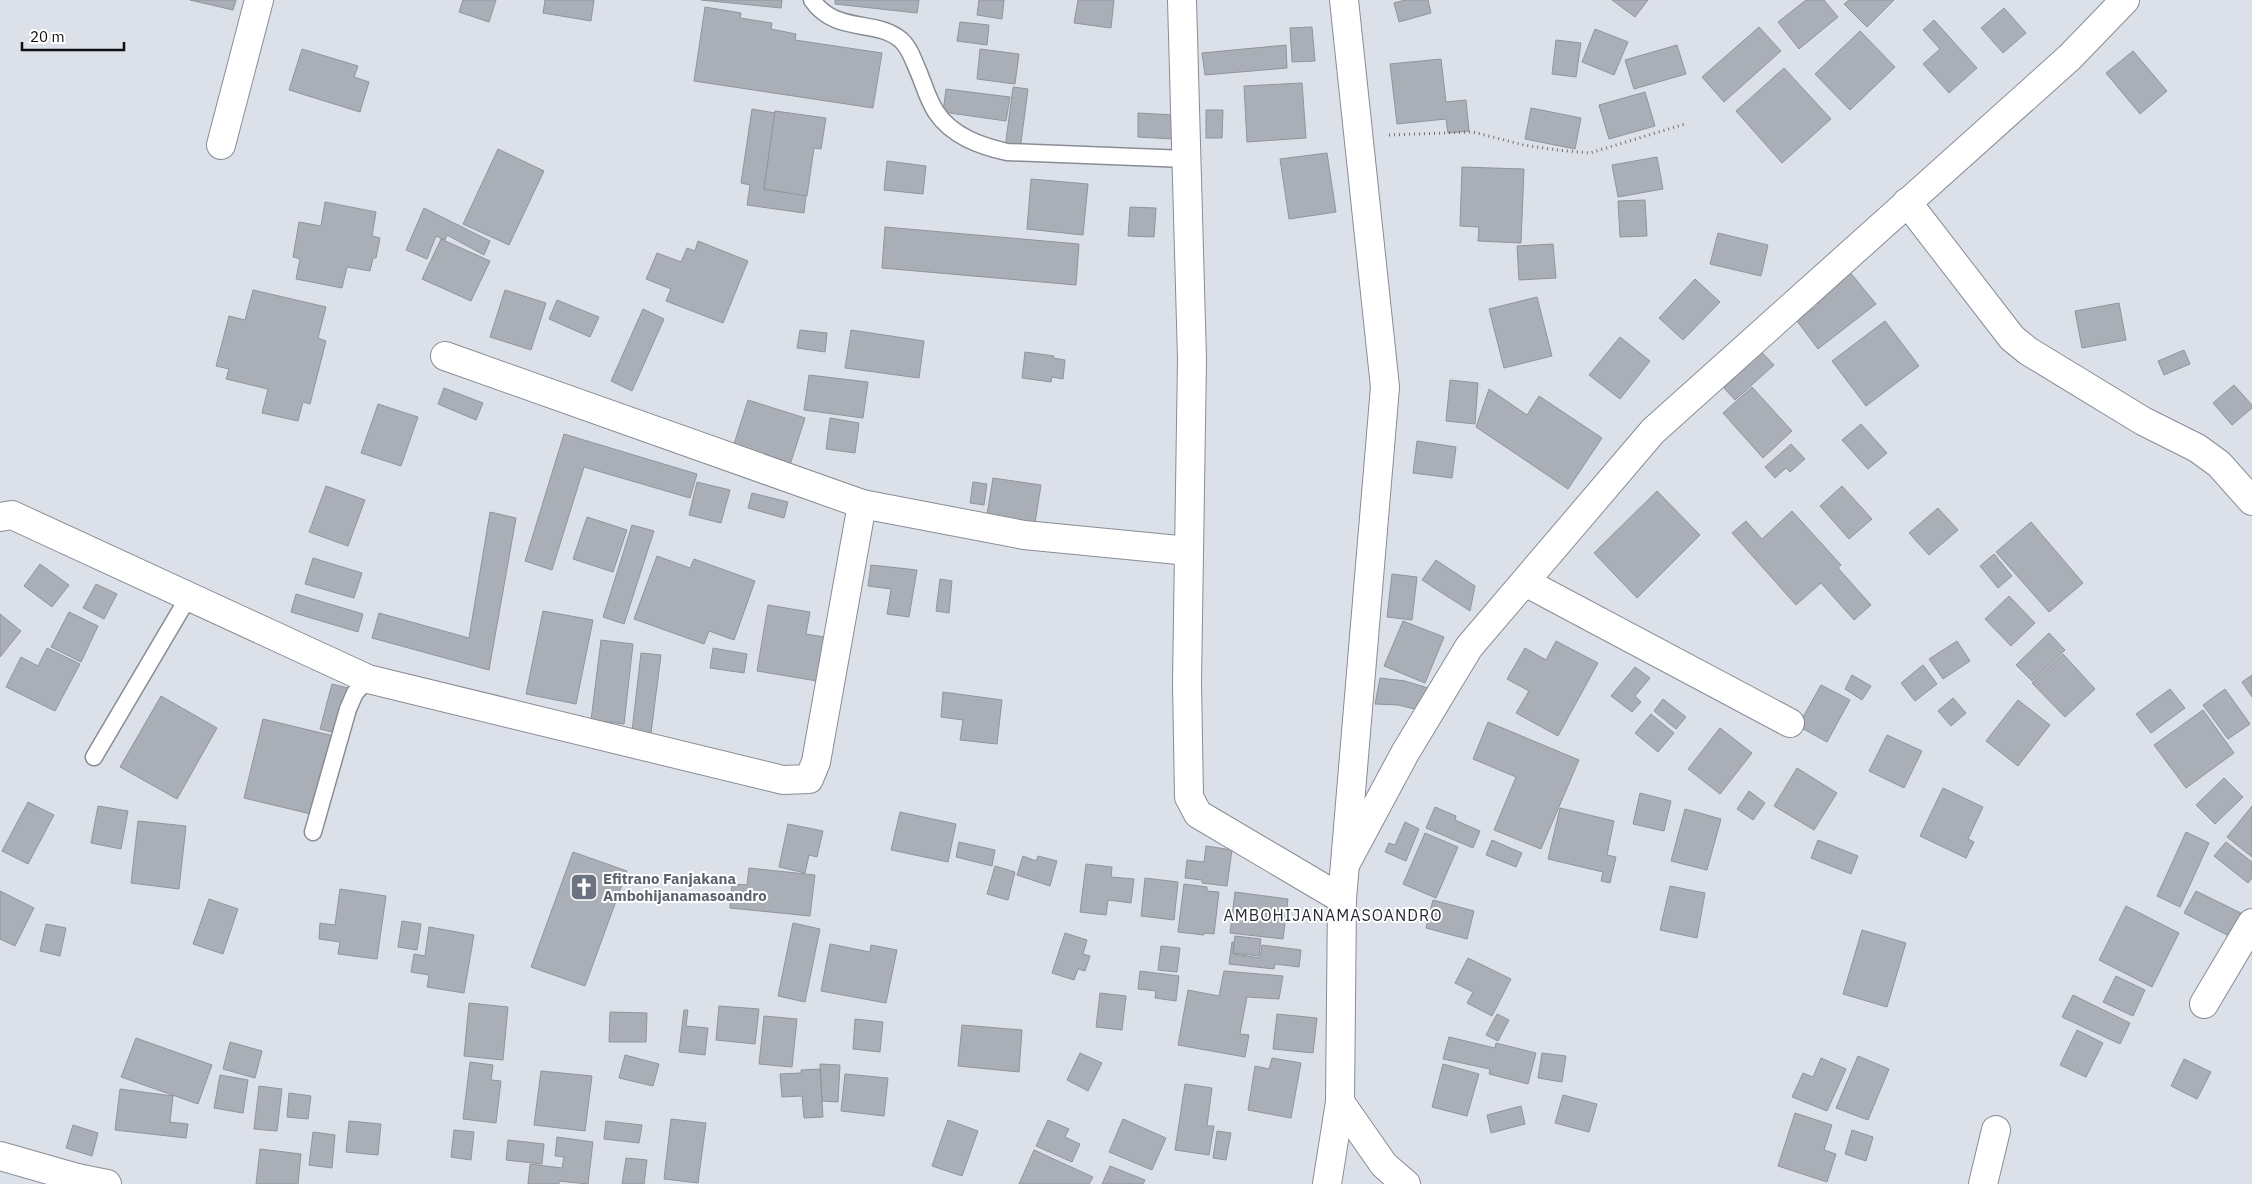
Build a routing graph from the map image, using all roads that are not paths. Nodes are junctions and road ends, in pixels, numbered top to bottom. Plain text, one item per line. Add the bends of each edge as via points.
1 (259, 0) edge
2 (812, 0) edge
3 (1182, 0) edge
4 (1344, 0) edge
5 (2125, 0) edge
6 (221, 145) dead end
7 (1186, 159) junction
8 (1907, 202) junction
9 (444, 356) dead end
10 (2252, 501) edge
11 (862, 504) junction
12 (0, 517) edge
13 (1189, 551) junction
14 (1525, 582) junction
15 (189, 596) junction
16 (368, 679) junction
17 (1790, 723) dead end
18 (94, 757) dead end
19 (312, 832) dead end
20 (1345, 865) junction
21 (1342, 899) junction
22 (2252, 923) edge
23 (2204, 1004) dead end
24 (1340, 1102) junction
25 (1996, 1130) dead end
26 (0, 1156) edge
27 (73, 1181) edge
28 (107, 1184) edge
29 (1327, 1184) edge
30 (1406, 1184) edge
31 (1983, 1184) edge

1 - 6 street
2 - 7 lane via 830,18 889,33 900,40 910,51 935,111 945,124 982,147 1007,152
3 - 7 street
4 - 20 street via 1385,387
5 - 8 street via 2070,57
7 - 13 street via 1192,359
8 - 10 street via 2012,338 2144,421 2197,448 2219,464
8 - 14 street via 1653,432
9 - 11 street
11 - 13 street via 1024,535
11 - 16 street via 816,762 809,779 774,778
12 - 15 street via 12,515
13 - 21 street via 1189,797 1198,814
14 - 17 street
14 - 20 street via 1458,662
15 - 16 street
15 - 18 lane
16 - 19 lane via 355,693 348,709
20 - 21 street
21 - 24 street
22 - 23 street
24 - 29 street
24 - 30 street via 1384,1165
25 - 31 street
26 - 27 street
27 - 28 street

